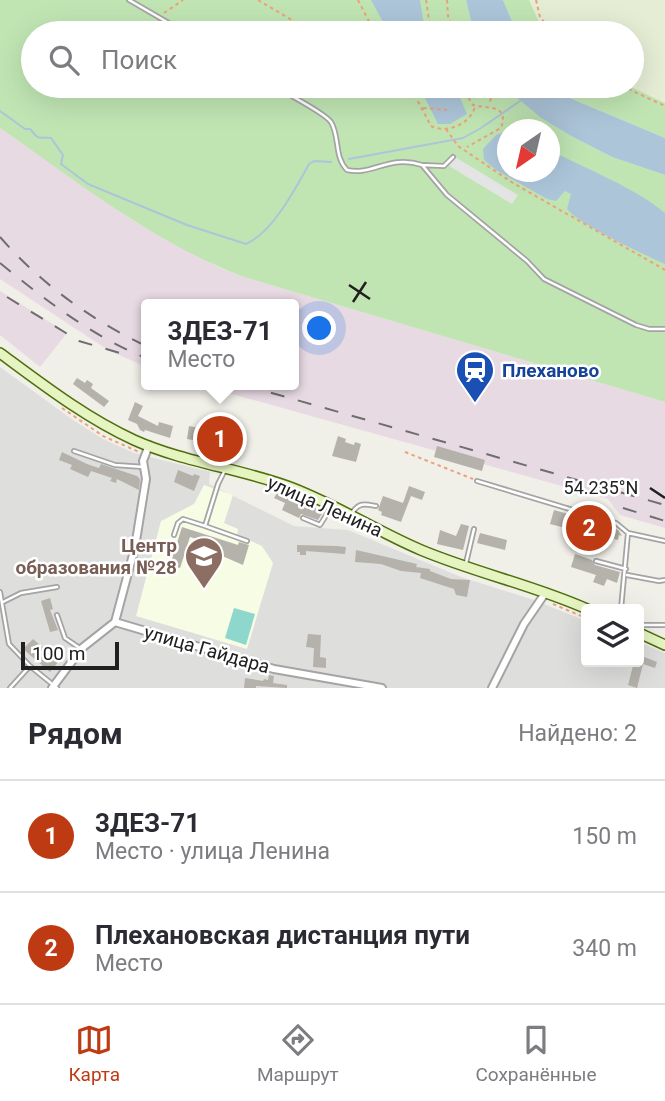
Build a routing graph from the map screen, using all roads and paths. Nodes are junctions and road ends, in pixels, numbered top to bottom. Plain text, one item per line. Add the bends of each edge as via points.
1 (129, 0) edge
2 (183, 0) edge
3 (258, 0) edge
4 (358, 0) edge
5 (426, 0) edge
6 (447, 0) edge
7 (536, 0) edge
8 (159, 17) junction
9 (157, 21) edge
10 (166, 21) edge
11 (294, 21) edge
12 (369, 21) edge
13 (429, 21) edge
14 (450, 21) edge
15 (543, 21) edge
16 (644, 96) edge
17 (293, 98) edge
18 (416, 98) edge
19 (468, 98) edge
20 (491, 98) edge
21 (476, 106) junction
22 (490, 106) junction
23 (665, 106) edge
24 (421, 108) junction
25 (447, 110) dead end
26 (446, 129) junction
27 (467, 147) dead end
28 (453, 157) dead end
29 (422, 165) junction
30 (665, 270) edge
31 (665, 328) edge
32 (0, 353) edge
33 (61, 407) dead end
34 (147, 450) junction
35 (74, 451) dead end
36 (405, 452) dead end
37 (144, 467) junction
38 (226, 468) junction
39 (477, 481) joint
40 (332, 506) junction
41 (376, 506) dead end
42 (351, 516) junction
43 (303, 518) dead end
44 (205, 526) junction
45 (474, 529) dead end
46 (628, 533) junction
47 (174, 535) dead end
48 (247, 541) dead end
49 (665, 541) edge
50 (596, 561) dead end
51 (465, 566) junction
52 (626, 569) junction
53 (626, 574) junction
54 (665, 580) edge
55 (57, 587) dead end
56 (0, 592) edge
57 (543, 595) junction
58 (3, 602) junction
59 (622, 604) edge
60 (581, 607) edge
61 (57, 615) dead end
62 (581, 615) edge
63 (115, 622) junction
64 (644, 625) edge
65 (665, 625) edge
66 (644, 635) edge
67 (665, 645) edge
68 (81, 649) junction
69 (30, 666) junction
70 (54, 687) edge
71 (10, 688) edge
72 (382, 688) edge
73 (492, 688) edge

1 - 8 lane
2 - 8 path
3 - 11 path
4 - 12 path
5 - 13 path
6 - 14 path
7 - 15 path
8 - 9 path
8 - 10 lane
16 - 23 path
17 - 29 lane via 329,120 347,170 398,161
18 - 24 path
19 - 21 path
20 - 22 path
21 - 22 path
21 - 26 path via 467,119
22 - 27 path via 500,112 502,126
24 - 25 path
24 - 26 path via 431,126
26 - 30 path via 458,146 513,183
28 - 29 lane via 444,166
29 - 31 lane via 447,195 544,279 636,325
32 - 34 main road, улица Ленина
33 - 34 path via 103,436
34 - 37 street
34 - 38 main road, улица Ленина
35 - 37 lane via 115,464
36 - 39 path
37 - 63 street via 135,547
38 - 40 main road, улица Ленина via 288,486
38 - 44 lane
39 - 46 lane via 615,523
40 - 42 main road, улица Ленина
40 - 43 lane via 320,525
41 - 42 lane via 360,504
42 - 51 main road, улица Ленина
44 - 47 lane via 183,519
44 - 48 lane
45 - 51 lane
46 - 49 lane
46 - 52 lane
50 - 52 lane
51 - 57 main road, улица Ленина
52 - 53 lane
53 - 54 lane
53 - 59 lane
55 - 58 lane via 21,593
56 - 58 lane
57 - 60 main road, улица Ленина
57 - 62 path
57 - 73 street
58 - 69 lane via 9,644
61 - 68 lane via 65,639
63 - 68 street
63 - 72 street, улица Гайдара via 265,667
64 - 65 lane
66 - 67 main road
68 - 70 street
69 - 70 lane
69 - 71 lane

